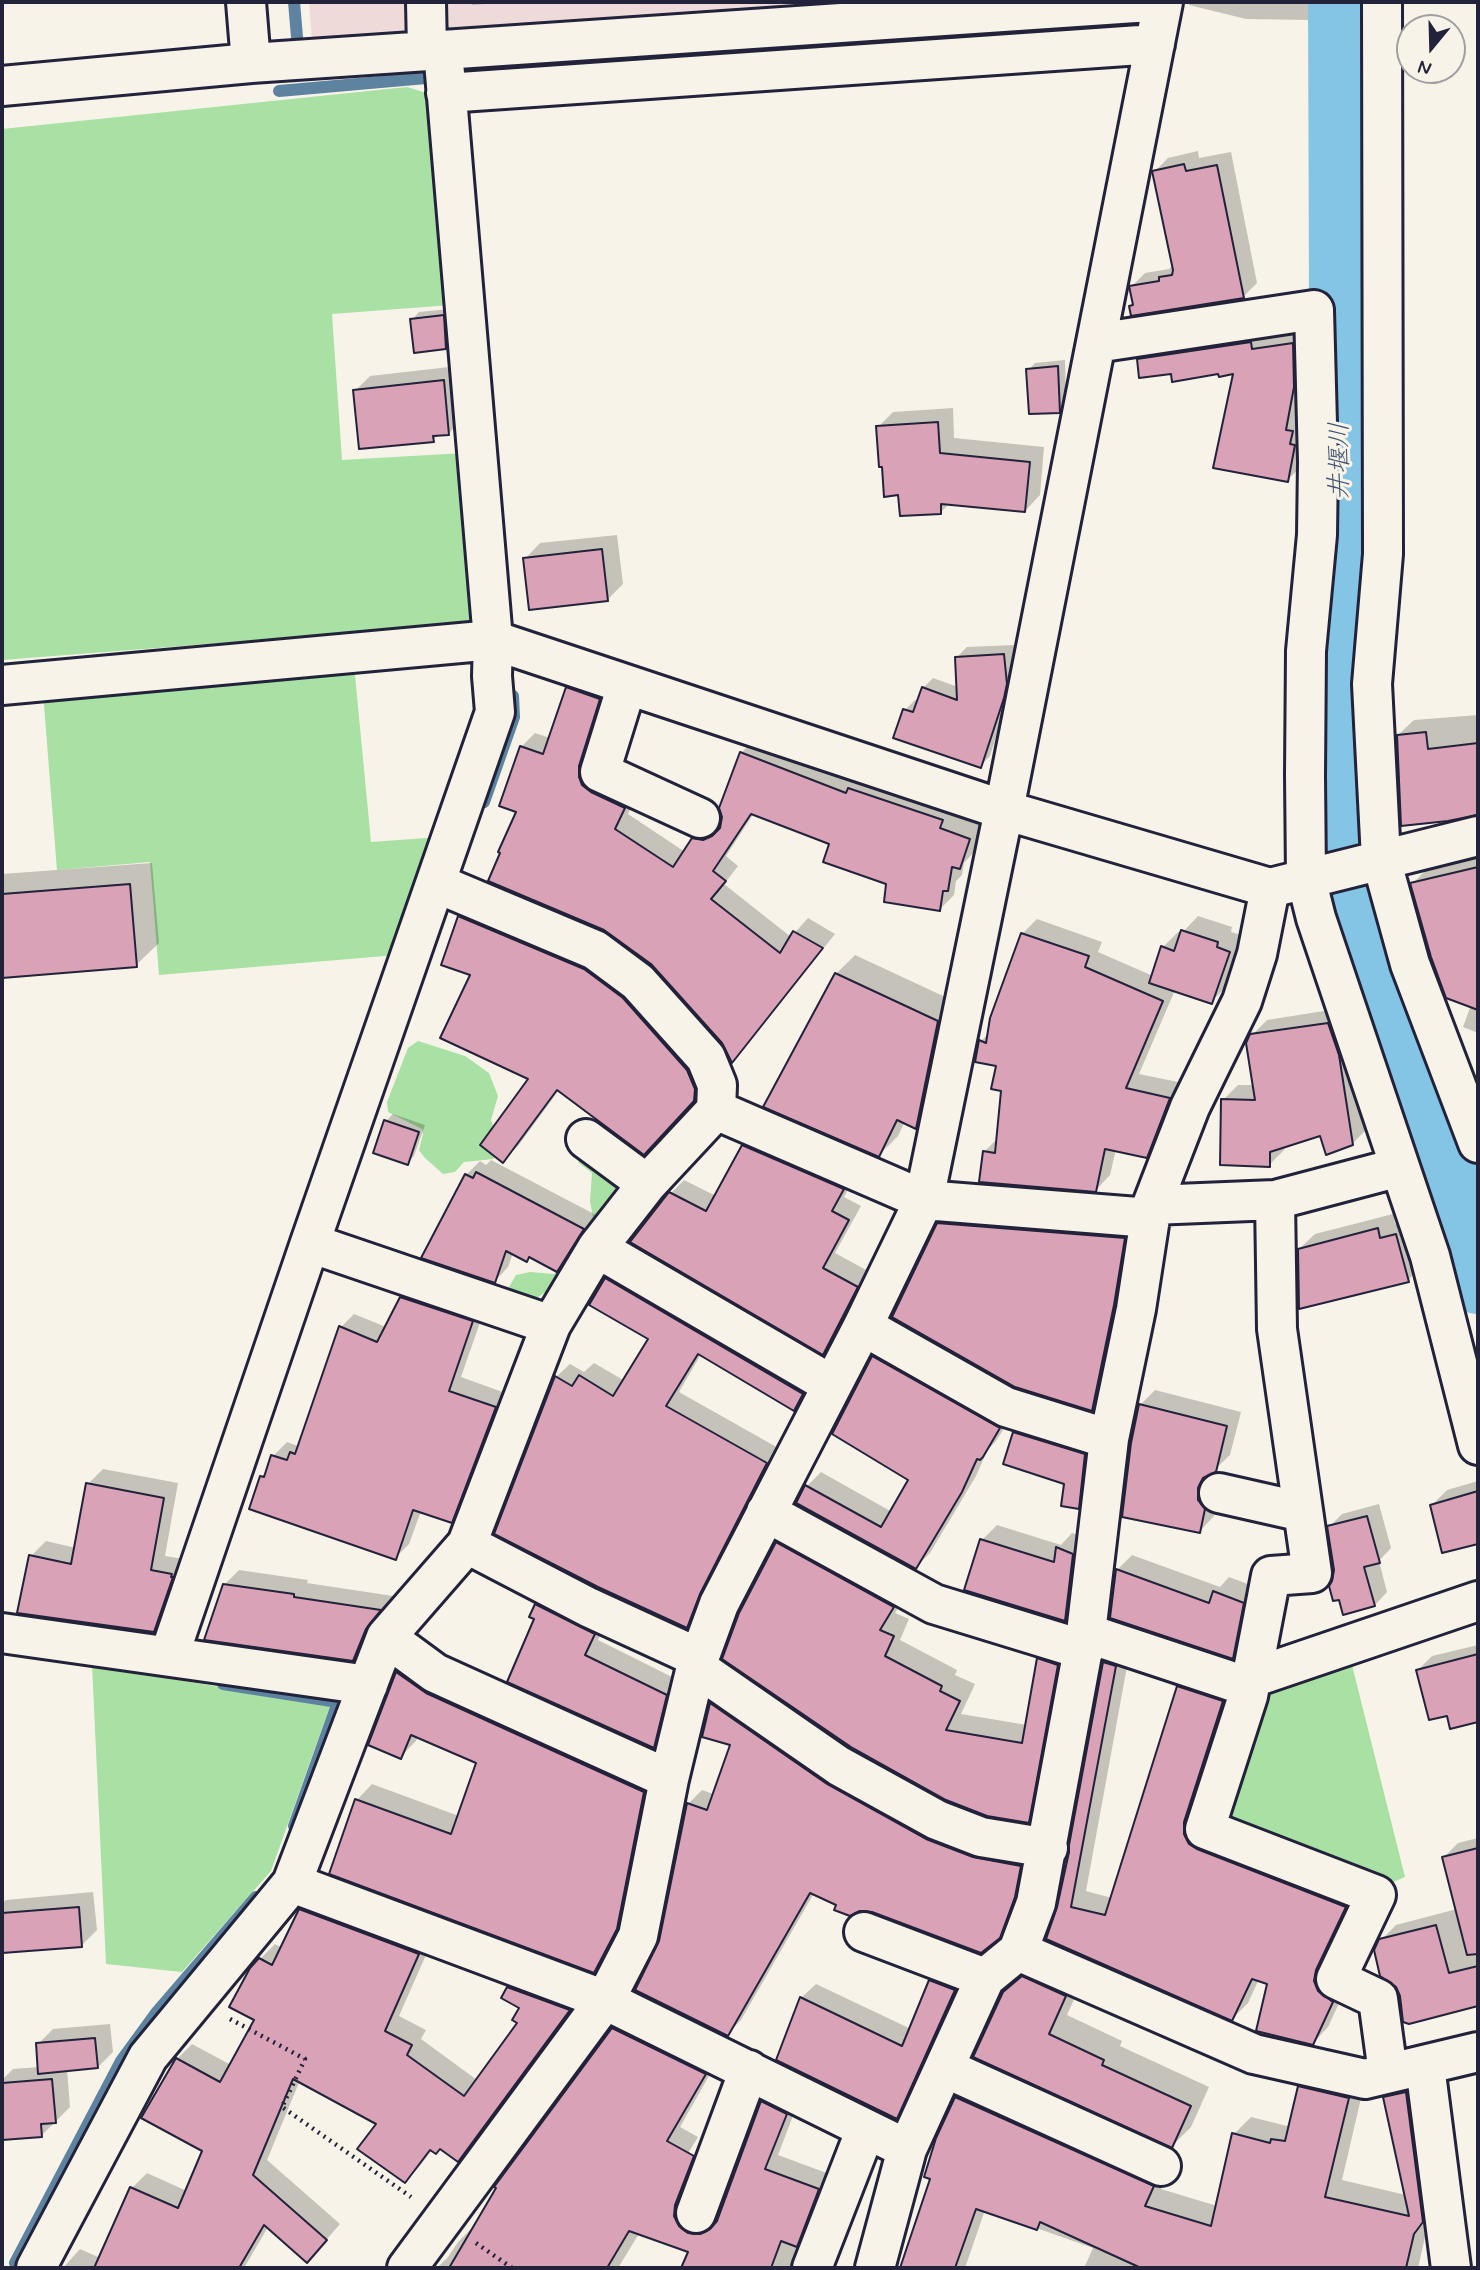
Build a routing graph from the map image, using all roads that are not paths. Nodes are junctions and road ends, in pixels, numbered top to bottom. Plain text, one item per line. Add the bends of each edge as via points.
1 (246, 2) edge
2 (426, 2) edge
3 (1150, 2) edge
4 (1163, 2) edge
5 (1382, 2) edge
6 (1155, 44) junction
7 (435, 50) junction
8 (251, 63) junction
9 (2, 86) edge
10 (446, 93) junction
11 (1096, 343) junction
12 (493, 640) junction
13 (2, 685) edge
14 (627, 685) junction
15 (1004, 810) junction
16 (700, 818) dead end
17 (1478, 835) edge
18 (1380, 860) junction
19 (1313, 877) junction
20 (436, 883) junction
21 (1270, 888) junction
22 (716, 1110) junction
23 (586, 1139) dead end
24 (1478, 1143) edge
25 (1400, 1167) junction
26 (647, 1184) junction
27 (924, 1200) junction
28 (1275, 1200) junction
29 (1151, 1212) junction
30 (310, 1242) junction
31 (597, 1248) junction
32 (551, 1325) junction
33 (863, 1326) junction
34 (832, 1385) junction
35 (1108, 1439) junction
36 (1478, 1445) edge
37 (1219, 1493) dead end
38 (766, 1512) junction
39 (1303, 1512) junction
40 (467, 1544) junction
41 (1478, 1601) edge
42 (2, 1633) edge
43 (386, 1637) junction
44 (1085, 1641) junction
45 (169, 1657) junction
46 (697, 1662) junction
47 (1251, 1678) junction
48 (368, 1685) junction
49 (669, 1779) junction
50 (1048, 1848) junction
51 (292, 1883) junction
52 (864, 1932) dead end
53 (1018, 1951) junction
54 (985, 1978) junction
55 (605, 2000) junction
56 (1478, 2052) edge
57 (945, 2068) junction
58 (749, 2070) junction
59 (1406, 2070) junction
60 (866, 2129) junction
61 (907, 2149) junction
62 (1161, 2166) dead end
63 (696, 2213) dead end
64 (36, 2268) edge
65 (407, 2268) edge
66 (812, 2268) edge
67 (875, 2268) edge
68 (1451, 2268) edge

1 - 8 street
2 - 7 street
3 - 7 street
4 - 6 street
5 - 18 street via 1383,554 1371,684
6 - 10 street
6 - 11 street
7 - 8 street
7 - 10 street
8 - 9 street
10 - 12 street
11 - 15 street
11 - 19 street via 1314,310 1317,535 1306,651
12 - 13 street
12 - 14 street
12 - 20 street via 495,712
14 - 15 street
14 - 16 street via 600,772
15 - 21 street
15 - 27 street
17 - 18 street
18 - 19 street
18 - 24 street via 1410,964
19 - 21 street
19 - 25 street via 1316,918
20 - 22 street via 595,950 638,982 706,1058 717,1085
20 - 30 street
21 - 29 street via 1242,1001 1190,1107
22 - 26 street
22 - 27 street
23 - 26 street
25 - 28 street
25 - 36 street via 1430,1256
26 - 31 street
27 - 29 street
27 - 33 street
28 - 29 street
28 - 39 street via 1277,1329
29 - 35 street
30 - 32 street
30 - 45 street
31 - 32 street
31 - 34 street
32 - 40 street
33 - 34 street
33 - 35 street via 1006,1407
34 - 38 street
35 - 44 street
37 - 39 street
38 - 44 street via 934,1604
38 - 46 street via 719,1604
39 - 47 street via 1312,1573 1271,1576
40 - 43 street
40 - 46 street
41 - 47 street
42 - 45 street
43 - 48 street
43 - 49 street via 436,1673
44 - 47 street via 1237,1683
44 - 50 street
45 - 48 street
46 - 49 street
46 - 50 street via 839,1766 937,1820 981,1837
47 - 59 street via 1205,1829 1376,1895 1336,1979 1378,1999
48 - 51 street
49 - 55 street via 638,1936
50 - 53 street via 1036,1903
51 - 55 street
51 - 64 street via 148,2057
52 - 54 street
53 - 54 street
53 - 59 street via 1254,2054 1365,2079
54 - 57 street
55 - 58 street
55 - 65 street
56 - 59 street
57 - 61 street
57 - 62 street
58 - 60 street
58 - 63 street
59 - 68 street
60 - 61 street
60 - 66 street
61 - 67 street

